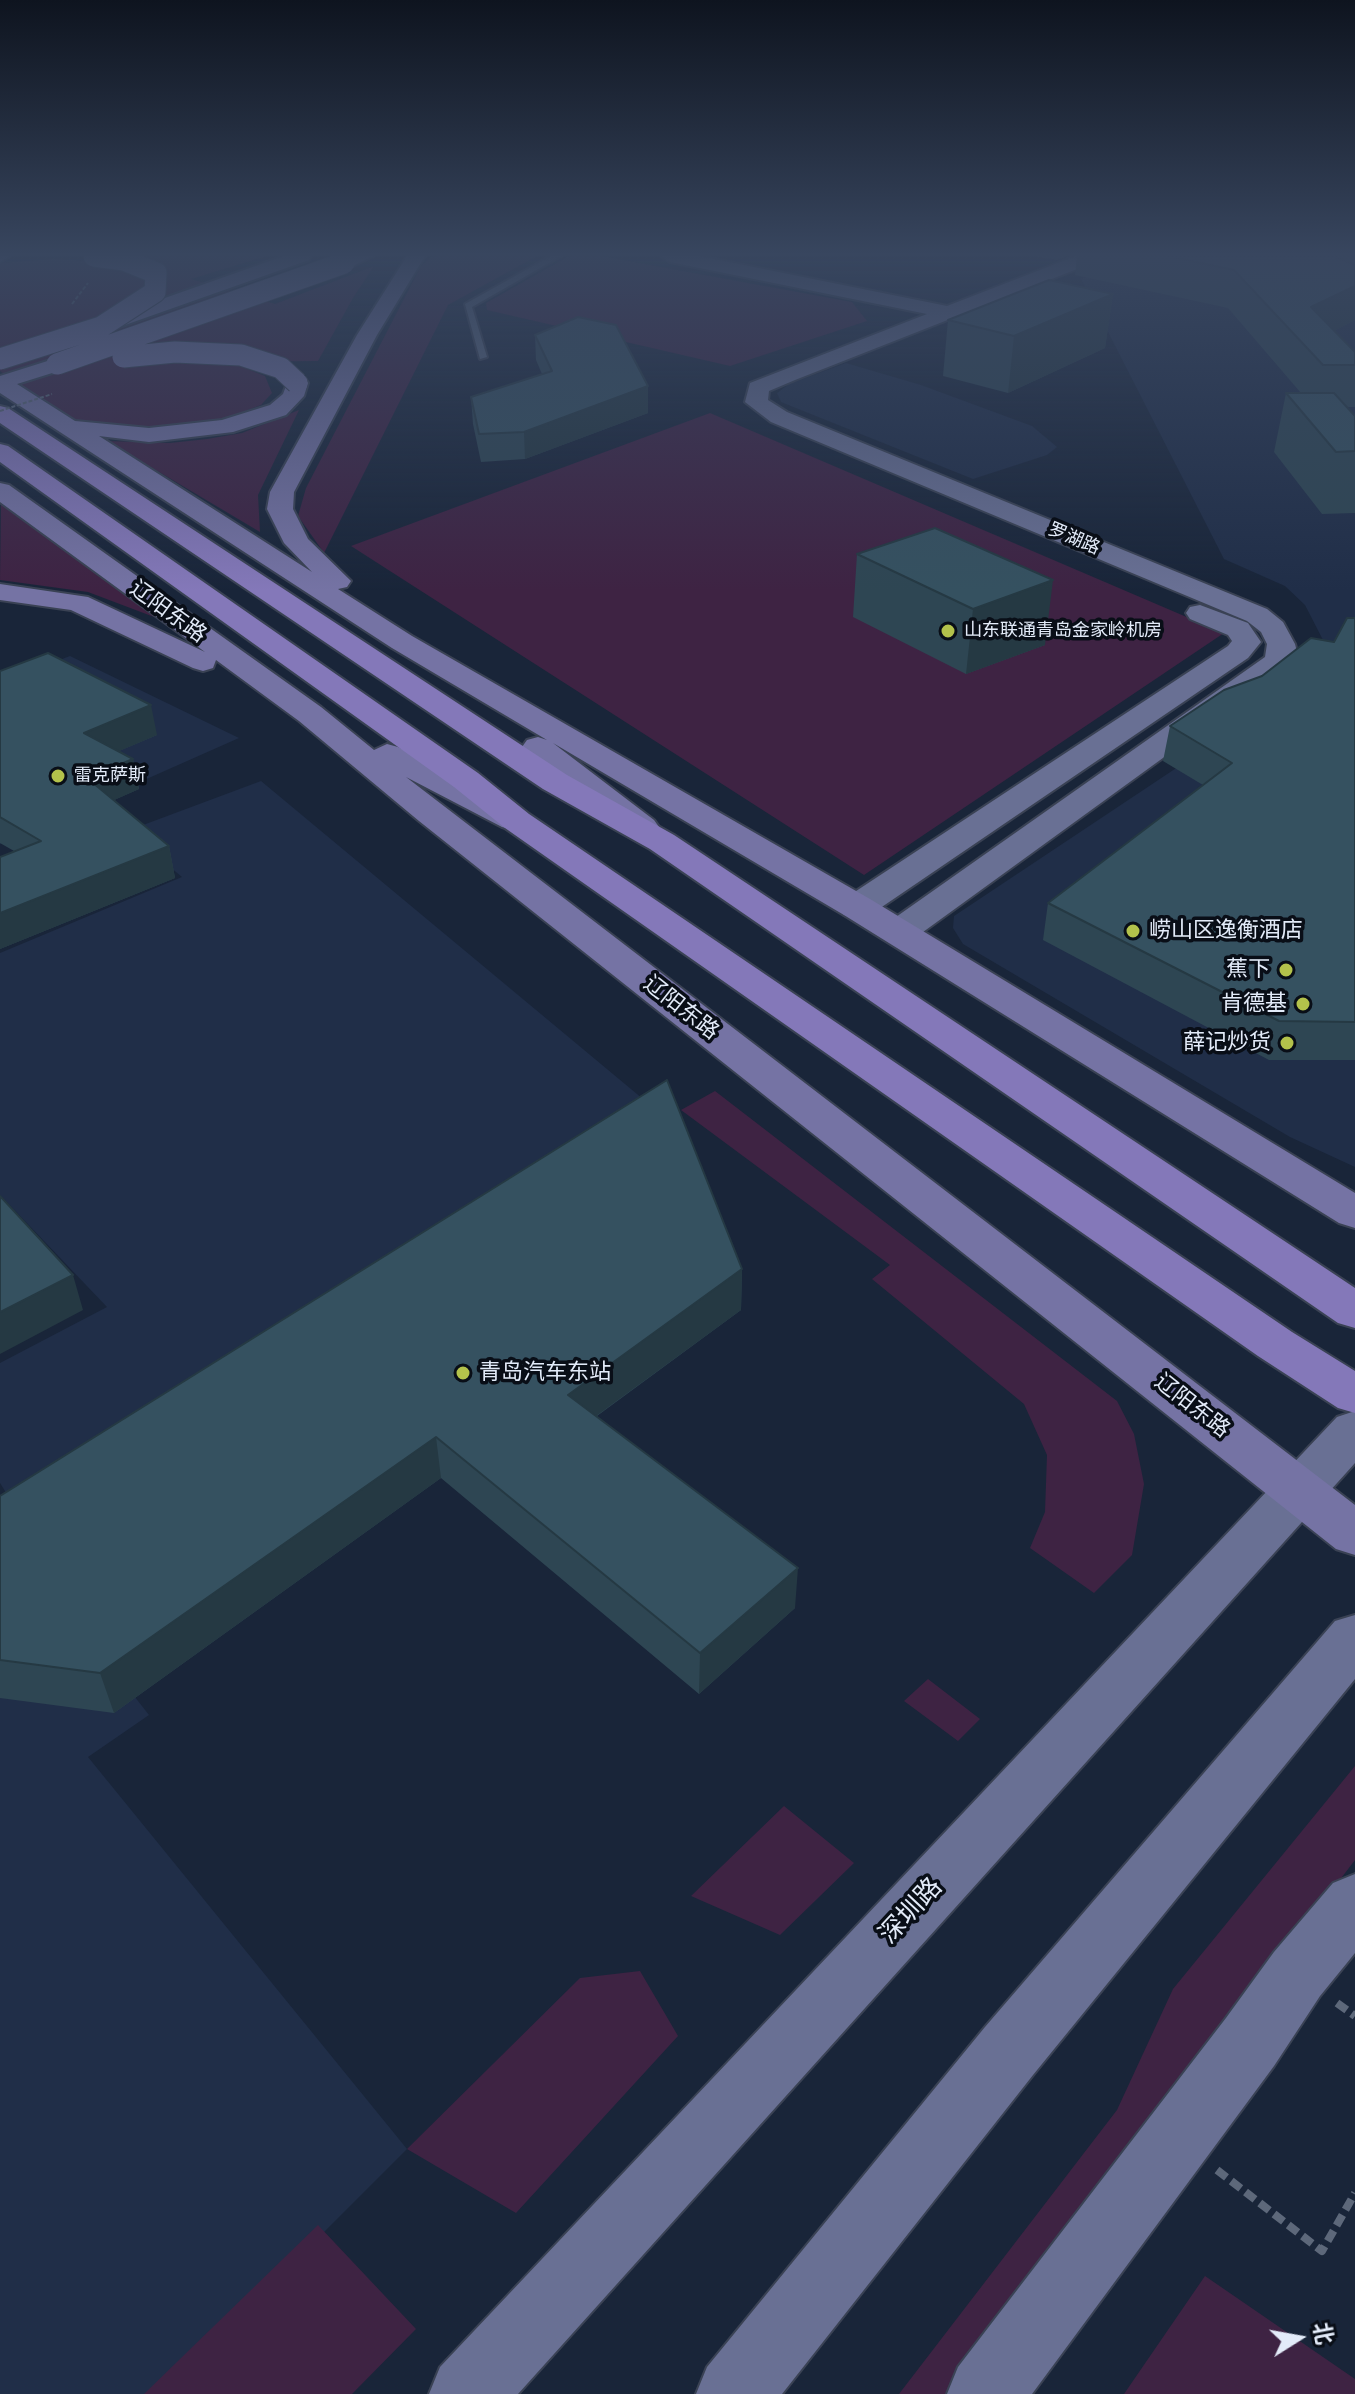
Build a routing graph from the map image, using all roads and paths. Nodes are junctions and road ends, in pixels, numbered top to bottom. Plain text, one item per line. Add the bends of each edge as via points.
1 (46, 368) edge
2 (280, 368) edge
3 (349, 368) edge
4 (769, 368) edge
5 (804, 368) edge
6 (0, 383) edge
7 (0, 413) edge
8 (66, 425) junction
9 (0, 451) edge
10 (0, 490) edge
11 (0, 592) edge
12 (402, 642) junction
13 (310, 714) junction
14 (517, 821) junction
15 (662, 842) junction
16 (857, 907) junction
17 (899, 932) junction
18 (1334, 1190) edge
19 (1355, 1213) edge
20 (1355, 1311) edge
21 (1355, 1395) edge
22 (1331, 1457) edge
23 (1355, 1534) edge
24 (1355, 1638) edge
25 (1355, 1904) edge
26 (1177, 2139) junction
27 (1355, 2193) edge
28 (467, 2394) edge
29 (734, 2394) edge
30 (985, 2394) edge

1 - 6 main road
2 - 8 main road, bridge via 297,383 293,396 278,410 225,427 149,435
3 - 12 main road via 282,492 280,509 297,543
4 - 16 street via 747,375 731,398 763,427 1238,629 1247,642
5 - 17 street, 罗湖路 via 758,388 756,402 779,417 1257,615 1273,628 1287,652
6 - 8 main road
7 - 15 highway via 555,782
8 - 12 main road
9 - 14 highway, 辽阳东路
10 - 13 main road, 辽阳东路
11 - 13 main road via 78,603
12 - 15 main road
12 - 16 main road
13 - 14 main road
13 - 22 main road, 辽阳东路 via 431,814
14 - 21 highway, 辽阳东路
15 - 20 highway
16 - 17 main road
17 - 18 main road
18 - 19 main road
22 - 23 main road, 辽阳东路
22 - 28 street, 深圳路
24 - 29 street via 1019,2039
25 - 26 street
26 - 27 path via 1322,2251
26 - 30 street

